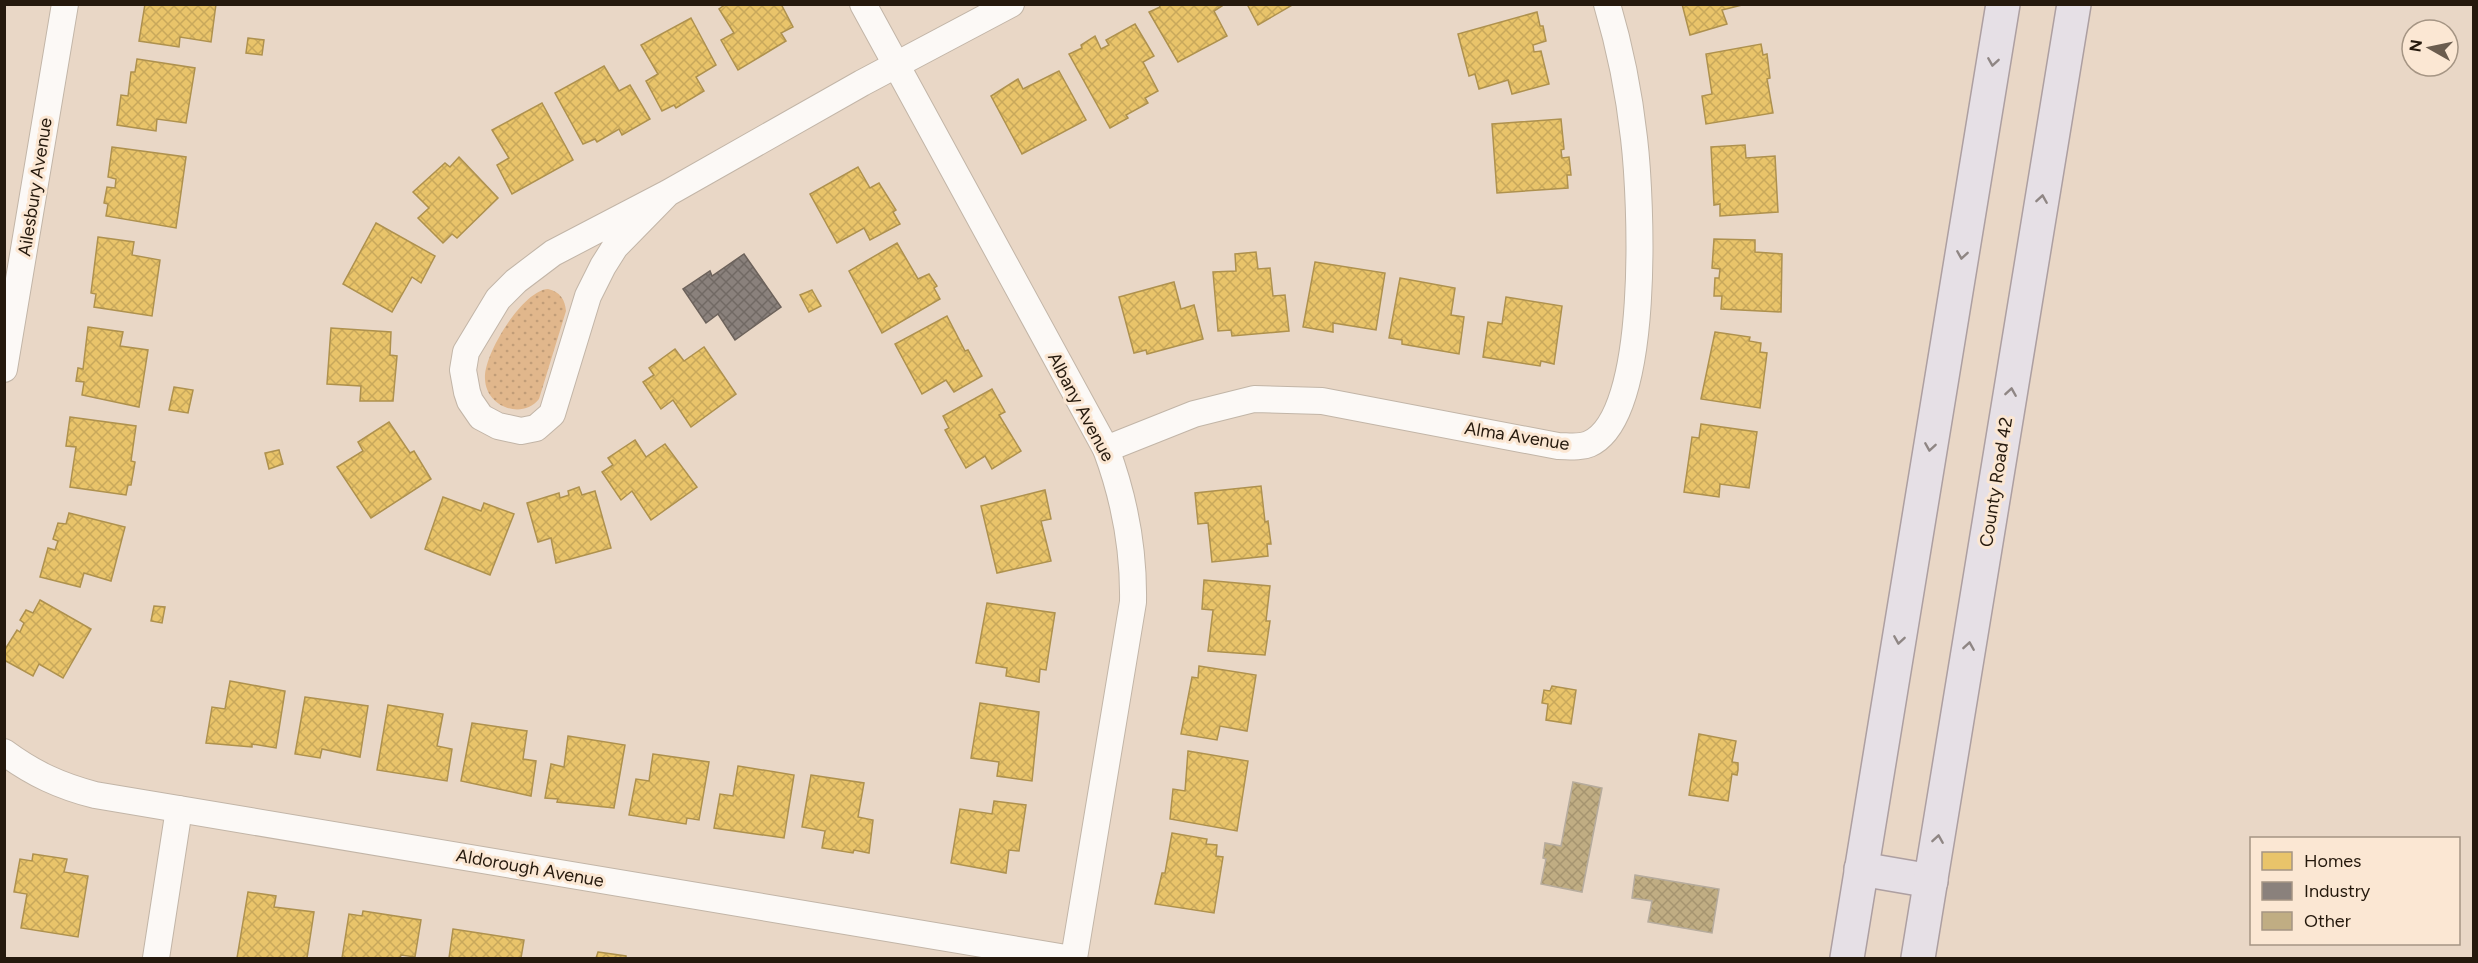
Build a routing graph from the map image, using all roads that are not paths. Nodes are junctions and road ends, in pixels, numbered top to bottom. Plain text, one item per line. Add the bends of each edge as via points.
1 (65, 4) edge
2 (863, 4) edge
3 (1011, 4) edge
4 (1607, 4) edge
5 (2003, 4) edge
6 (2050, 4) edge
7 (2074, 4) edge
8 (896, 65) junction
9 (2051, 145) junction
10 (668, 193) junction
11 (4, 369) edge
12 (1106, 449) junction
13 (4, 752) edge
14 (179, 809) junction
15 (1861, 869) junction
16 (1931, 881) junction
17 (156, 958) edge
18 (1066, 958) edge
19 (1074, 958) edge
20 (1847, 958) edge
21 (1918, 958) edge

1 - 11 street, Ailesbury Avenue
2 - 8 street, Albany Avenue
3 - 8 street
4 - 12 street, Alma Avenue via 1619,44 1635,139 1640,235 1636,327 1626,387 1614,420 1598,438 1589,444 1558,446 1322,401 1254,399 1194,414
5 -> 15 highway
6 - 9 highway
7 - 9 highway, County Road 42
8 - 10 street
8 - 12 street, Albany Avenue
16 -> 9 highway, County Road 42
10 - 10 street via 553,253 498,299 466,352 463,370 470,401 481,417 521,431 537,428 552,414 588,296 603,266 615,247
12 - 19 street, Albany Avenue via 1129,524 1133,602
13 - 14 street, Aldorough Avenue via 61,786
14 - 17 street
14 - 18 street, Aldorough Avenue
15 - 16 highway
15 - 20 highway
16 - 21 highway, County Road 42

